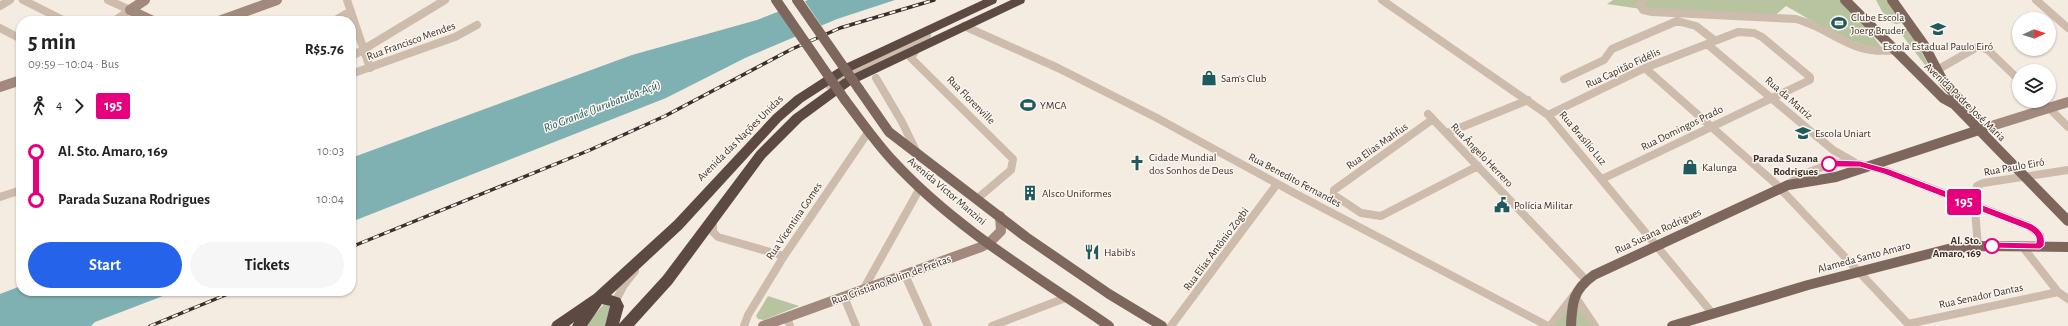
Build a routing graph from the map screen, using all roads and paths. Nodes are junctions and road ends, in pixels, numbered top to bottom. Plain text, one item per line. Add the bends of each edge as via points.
1 (10, 0) edge
2 (23, 0) edge
3 (108, 0) edge
4 (145, 0) edge
5 (276, 0) edge
6 (347, 0) edge
7 (445, 0) edge
8 (776, 0) edge
9 (797, 0) edge
10 (992, 0) edge
11 (1000, 0) edge
12 (1020, 0) edge
13 (1382, 0) edge
14 (1643, 0) edge
15 (1846, 0) edge
16 (1892, 0) edge
17 (2036, 0) edge
18 (0, 6) edge
19 (130, 10) junction
20 (351, 11) junction
21 (55, 16) edge
22 (121, 16) edge
23 (143, 16) edge
24 (245, 16) edge
25 (342, 16) edge
26 (353, 16) edge
27 (356, 26) edge
28 (477, 26) dead end
29 (964, 26) junction
30 (0, 28) edge
31 (2068, 28) edge
32 (16, 36) edge
33 (1714, 40) junction
34 (1707, 44) junction
35 (917, 48) junction
36 (364, 49) junction
37 (1894, 50) junction
38 (356, 54) edge
39 (370, 68) junction
40 (1646, 68) junction
41 (1937, 70) junction
42 (356, 72) edge
43 (2012, 73) edge
44 (16, 76) edge
45 (876, 78) dead end
46 (1564, 79) dead end
47 (0, 81) edge
48 (16, 82) edge
49 (0, 87) edge
50 (1772, 97) junction
51 (1943, 98) junction
52 (1528, 100) junction
53 (2068, 102) edge
54 (2056, 106) edge
55 (2049, 108) joint
56 (1548, 115) junction
57 (1431, 117) joint
58 (902, 122) junction
59 (1712, 126) junction
60 (2068, 126) edge
61 (1982, 129) junction
62 (869, 131) junction
63 (889, 132) junction
64 (1447, 133) junction
65 (1963, 136) junction
66 (917, 153) junction
67 (1865, 165) junction
68 (1478, 166) junction
69 (2068, 170) edge
70 (2026, 175) junction
71 (1602, 179) junction
72 (1277, 184) junction
73 (1784, 187) junction
74 (920, 188) junction
75 (16, 192) edge
76 (0, 197) edge
77 (978, 198) junction
78 (1974, 206) junction
79 (1000, 216) junction
80 (2068, 217) edge
81 (713, 219) junction
82 (2068, 221) edge
83 (2068, 242) edge
84 (989, 243) junction
85 (1657, 245) junction
86 (1978, 246) junction
87 (2022, 246) junction
88 (2040, 246) junction
89 (2063, 246) edge
90 (784, 256) junction
91 (1859, 271) junction
92 (905, 275) junction
93 (1586, 280) junction
94 (863, 290) junction
95 (2058, 292) junction
96 (1574, 294) junction
97 (844, 297) junction
98 (1068, 297) junction
99 (599, 298) junction
100 (2068, 299) edge
101 (615, 302) junction
102 (1714, 314) junction
103 (789, 322) edge
104 (1909, 325) edge
105 (558, 326) edge
106 (579, 326) edge
107 (612, 326) edge
108 (625, 326) edge
109 (744, 326) edge
110 (763, 326) edge
111 (856, 326) edge
112 (928, 326) edge
113 (992, 326) edge
114 (1110, 326) edge
115 (1162, 326) edge
116 (1171, 326) edge
117 (1549, 326) edge
118 (1571, 326) edge
119 (1595, 326) edge
120 (1672, 326) edge

1 - 18 street
2 - 21 street
3 - 19 street
4 - 19 street
5 - 24 street
6 - 20 street
7 - 36 street
8 - 62 main road, Avenida Víctor Manzini, bridge
9 - 63 main road, Avenida Víctor Manzini, bridge
10 - 99 highway, Avenida das Nações Unidas via 848,68 799,99 777,118 678,225
11 - 101 street via 859,68 798,104 767,134 699,210 630,277
12 - 29 highway
13 - 52 street, Rua Brasílio Luz
14 - 37 street via 1640,5 1643,10 1652,12 1796,19 1808,22 1865,50
15 - 37 main road, Avenida Padre José Maria
16 - 41 main road, Avenida Padre José Maria via 1924,45
17 - 31 street
19 - 22 street
19 - 23 street
20 - 25 street
20 - 26 street
27 - 36 street
28 - 39 street, Rua Francisco Mendes
29 - 35 highway
29 - 72 street, Rua Benedito Fernandes via 1064,71 1195,138
30 - 32 street
33 - 34 street, Rua Capitão Fidélis
33 - 46 street via 1696,26 1677,21 1612,49 1604,60
33 - 50 street, Rua Domingos Prado via 1738,32 1754,33 1810,77 1810,80
34 - 40 street, Rua Capitão Fidélis
34 - 50 street, Rua da Matriz
35 - 77 street, Rua Florenville via 911,58 1013,159 1011,170
35 - 81 highway via 847,82 821,99 786,128 762,154
36 - 38 street
36 - 39 street
37 - 51 main road, Avenida Padre José Maria
39 - 42 street, Rua Francisco Mendes
40 - 56 street, Rua Capitão Fidélis
40 - 59 street
41 - 43 street via 1980,46 1988,50
41 - 61 main road, Avenida Padre José Maria
44 - 47 street
45 - 58 street, Avenida Víctor Manzini
48 - 49 street
50 - 59 street, Rua Domingos Prado
50 - 67 street, Rua da Matriz via 1833,150
51 - 61 main road, Avenida Padre José Maria via 1954,104
51 - 65 main road via 1947,106 1965,123 1966,131
52 - 56 street, Rua Brasílio Luz
52 - 64 street
53 - 54 street
55 - 60 street
55 - 61 street
56 - 71 street, Rua Brasílio Luz
57 - 64 street, Rua Ângelo Herrero
57 - 68 street, Rua Elias Mahfus via 1334,190 1334,194 1367,216 1381,216
58 - 63 street via 899,128
58 - 66 street, Avenida Víctor Manzini
59 - 71 street, Rua Domingos Prado
59 - 73 street
61 - 65 main road
61 - 70 main road, Avenida Padre José Maria
62 - 74 main road, Avenida Víctor Manzini via 893,162
62 - 90 street, Rua Vicentina Gomes
63 - 66 main road, Avenida Víctor Manzini
64 - 68 street, Rua Ângelo Herrero
65 - 67 main road
66 - 77 main road, Avenida Víctor Manzini
67 - 73 main road, Rua Susana Rodrigues via 1836,177
67 - 73 street, Rua Susana Rodrigues via 1833,163 1801,175
67 - 78 street, Rua da Matriz
68 - 93 street, Rua Ângelo Herrero
69 - 70 street, Rua Paulo Eiró
70 - 78 street, Rua Paulo Eiró via 1976,186
70 - 80 main road, Avenida Padre José Maria
70 - 82 main road, Avenida Padre José Maria
71 - 85 street, Rua Brasílio Luz
72 - 116 street, Rua Elias Antônio Zogbi
72 - 117 street, Rua Benedito Fernandes
73 - 85 main road, Rua Susana Rodrigues
73 - 91 street
74 - 84 main road, Avenida Víctor Manzini
74 - 94 street
75 - 76 street
77 - 79 main road, Avenida Víctor Manzini
78 - 86 street, Rua Paulo Eiró
78 - 88 street, Rua da Matriz via 2035,230 2040,235
79 - 84 street, Rua Cristiano Rolim de Freitas via 1001,231
79 - 115 main road, Avenida Víctor Manzini via 1109,294
81 - 90 street via 714,232 718,237
81 - 108 highway via 650,300
83 - 89 main road
84 - 92 street, Rua Cristiano Rolim de Freitas
84 - 98 main road, Avenida Víctor Manzini
85 - 93 main road, Rua Susana Rodrigues
85 - 102 street, Rua Brasílio Luz
86 - 87 main road, Alameda Santo Amaro
86 - 91 main road, Alameda Santo Amaro via 1948,249
87 - 88 main road, Alameda Santo Amaro
87 - 95 street
88 - 89 main road, Alameda Santo Amaro
90 - 109 street, Rua Vicentina Gomes
91 - 102 main road, Alameda Santo Amaro
91 - 104 street
92 - 94 street, Rua Cristiano Rolim de Freitas
92 - 112 street
93 - 96 main road, Rua Susana Rodrigues
94 - 97 street, Rua Cristiano Rolim de Freitas
95 - 100 street
95 - 104 street, Rua Senador Dantas
96 - 117 street
96 - 118 main road
96 - 119 street
97 - 103 street, Rua Cristiano Rolim de Freitas
97 - 111 street
98 - 113 street
98 - 114 main road, Avenida Víctor Manzini
99 - 101 highway
99 - 105 highway, Avenida das Nações Unidas
99 - 106 highway
101 - 107 highway via 616,315
102 - 120 main road, Alameda Santo Amaro
103 - 110 street, Rua Cristiano Rolim de Freitas

